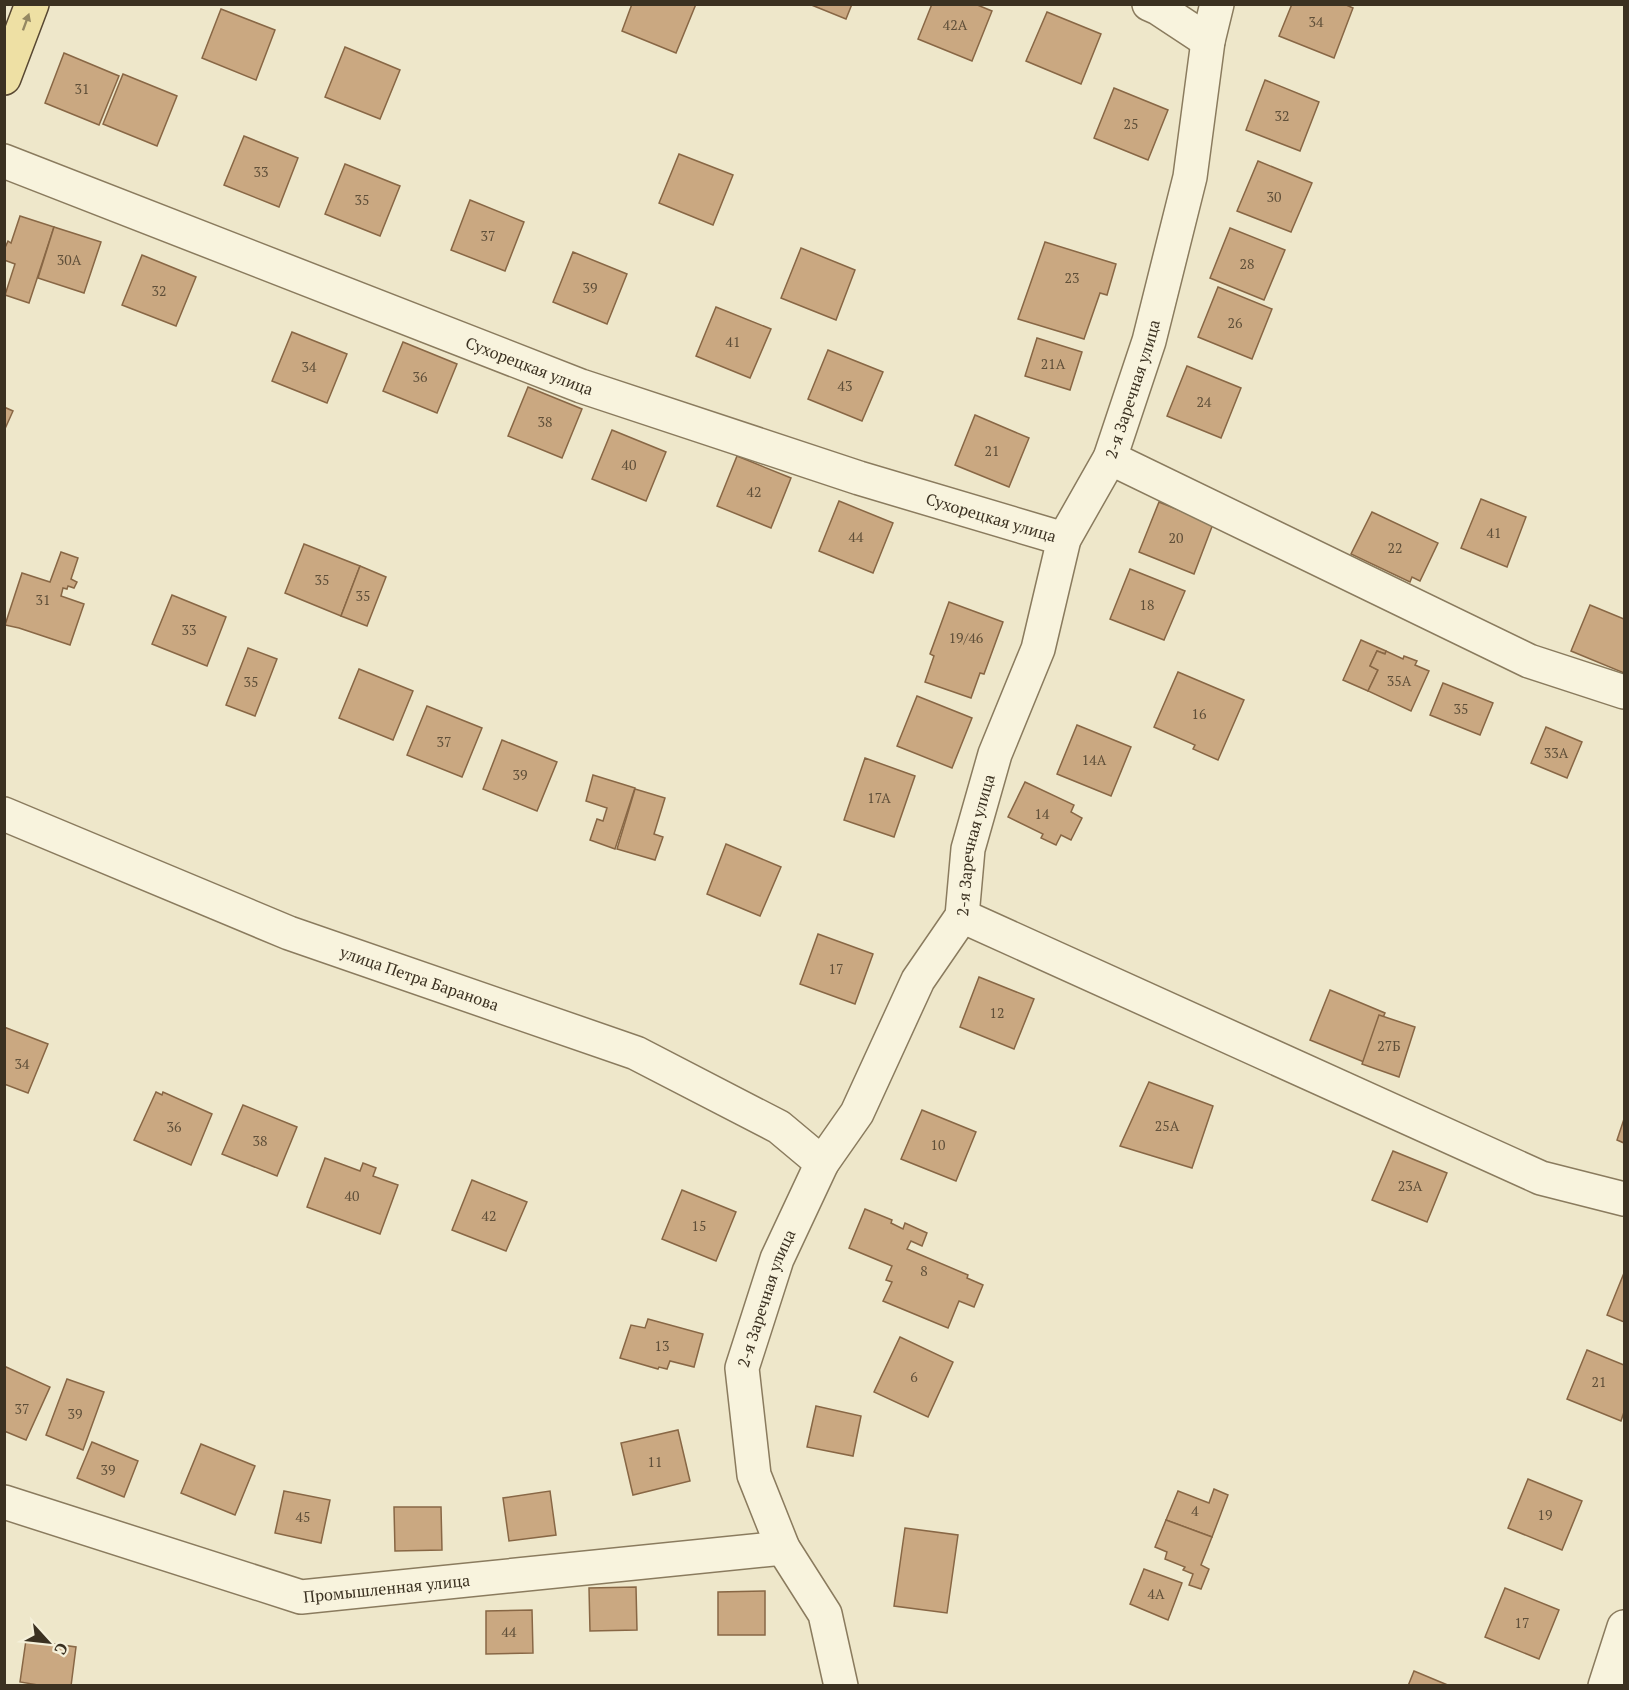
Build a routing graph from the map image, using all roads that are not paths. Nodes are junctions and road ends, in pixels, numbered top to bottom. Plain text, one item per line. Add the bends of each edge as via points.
1 (32, 4) edge
2 (1217, 4) edge
3 (1158, 6) edge
4 (1208, 41) junction
5 (4, 78) edge
6 (4, 161) edge
7 (1110, 458) junction
8 (1064, 538) junction
9 (1624, 692) edge
10 (4, 814) edge
11 (962, 916) junction
12 (822, 1163) junction
13 (1624, 1199) edge
14 (4, 1502) edge
15 (783, 1548) junction
16 (1624, 1627) edge
17 (841, 1686) edge
18 (1605, 1686) edge

5 -> 1 main road
2 - 4 street, 2-я Заречная улица
3 - 4 street
4 - 7 street, 2-я Заречная улица via 1190,177 1149,341
6 - 8 street, Сухорецкая улица via 581,386 859,478
7 - 8 street, 2-я Заречная улица
7 - 9 street via 1529,661
8 - 11 street, 2-я Заречная улица via 1038,649 995,754 968,849
10 - 12 street, улица Петра Баранова via 289,933 636,1053 779,1127
11 - 12 street, 2-я Заречная улица via 918,980 857,1113
11 - 13 street via 1541,1178
12 - 15 street, 2-я Заречная улица via 777,1259 742,1368 754,1475
14 - 15 street, Промышленная улица via 301,1597
15 - 17 street, 2-я Заречная улица via 825,1614
16 - 18 street

